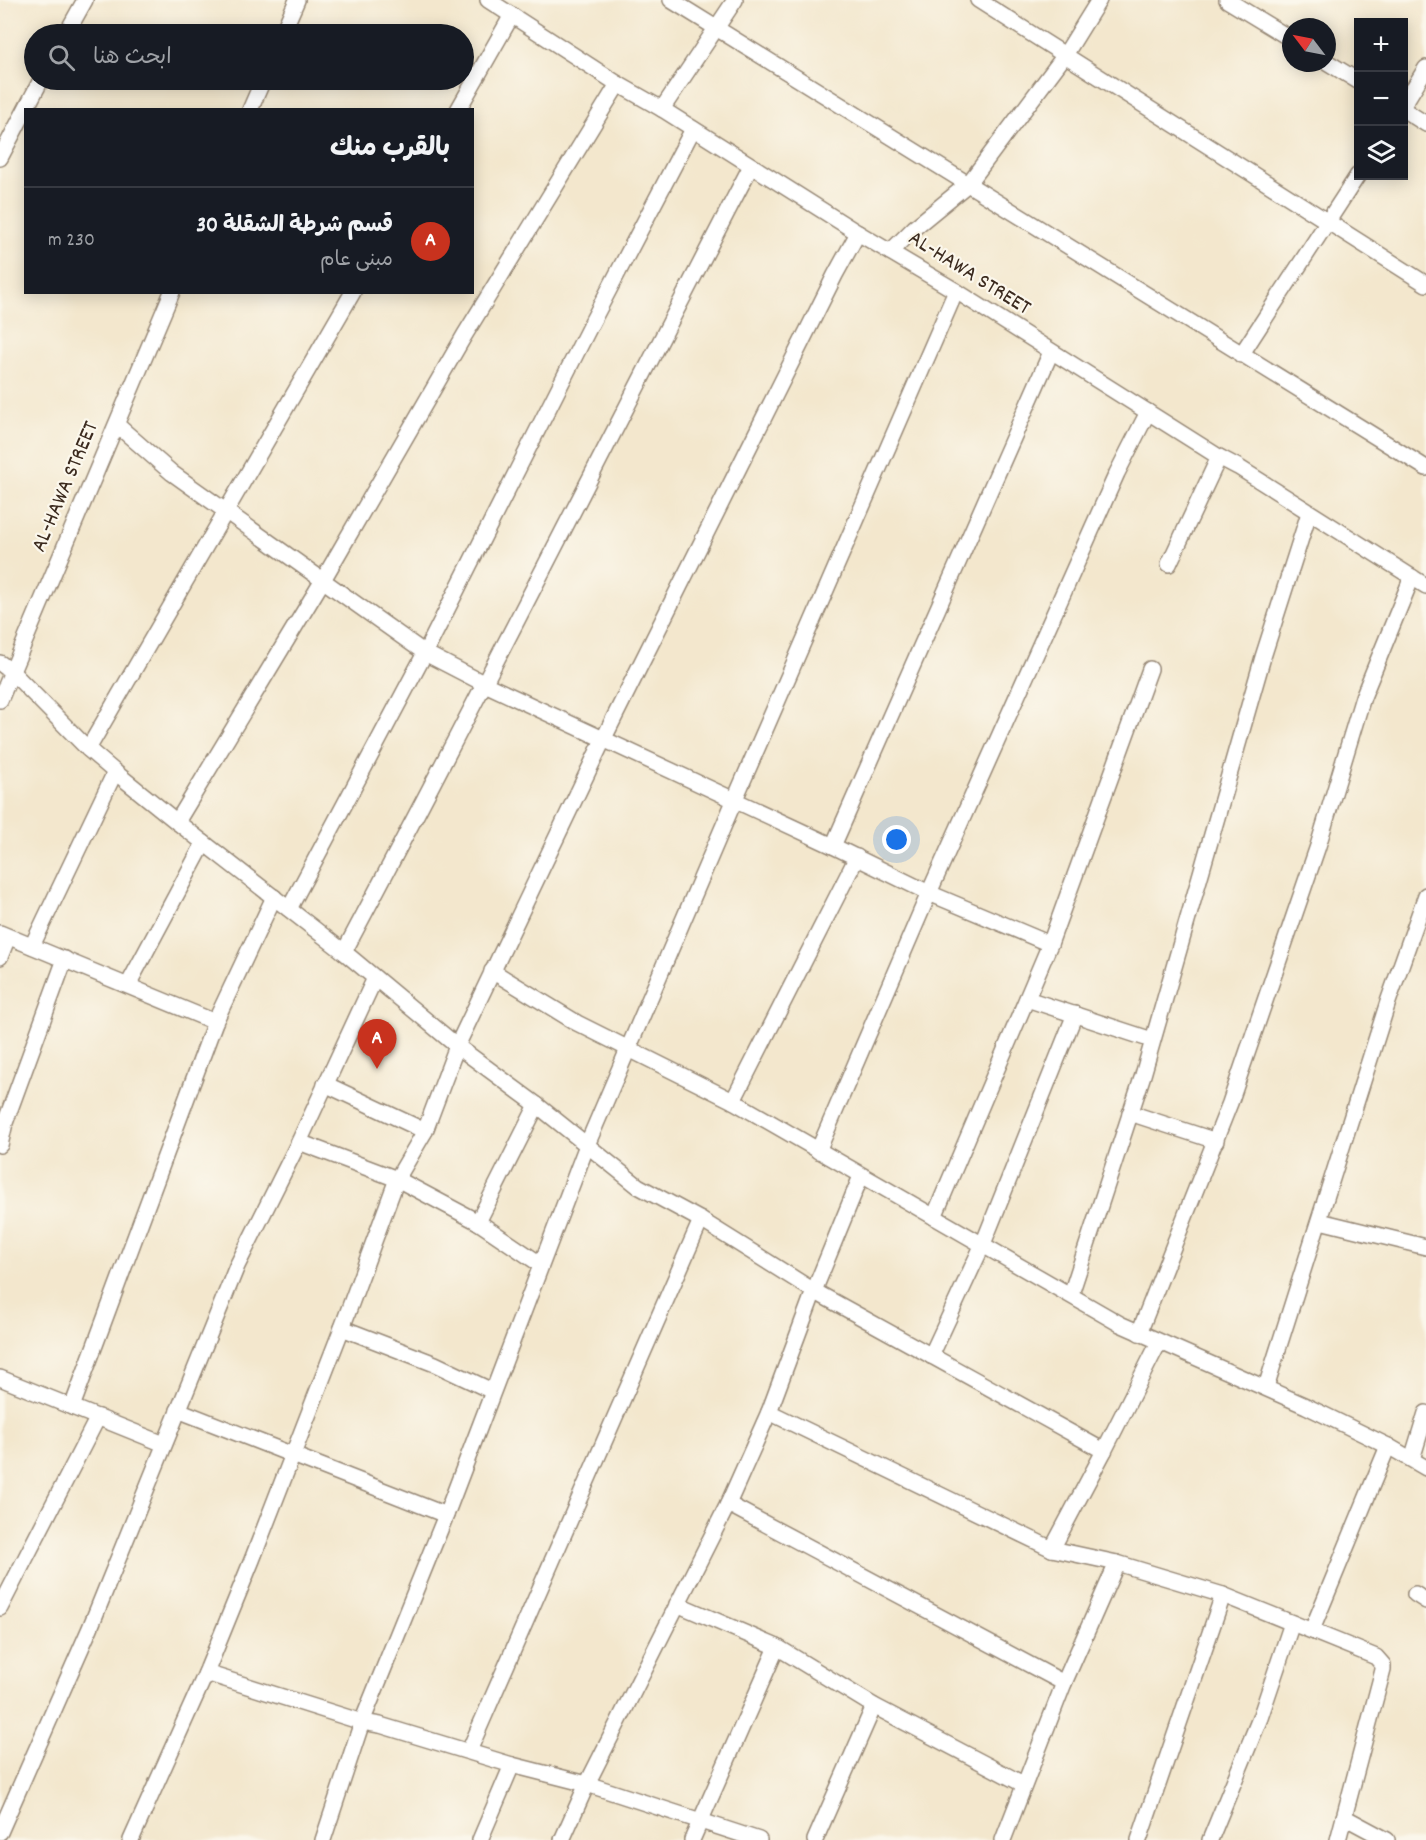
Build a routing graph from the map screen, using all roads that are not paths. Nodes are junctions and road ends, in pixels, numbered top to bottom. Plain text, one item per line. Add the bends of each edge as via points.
1 (85, 0) edge
2 (297, 0) edge
3 (488, 0) edge
4 (671, 0) edge
5 (735, 0) edge
6 (978, 0) edge
7 (1099, 0) edge
8 (1227, 0) edge
9 (512, 15) junction
10 (72, 24) edge
11 (286, 24) edge
12 (717, 27) junction
13 (1282, 34) edge
14 (1065, 55) junction
15 (1336, 67) edge
16 (1426, 68) edge
17 (1354, 78) edge
18 (474, 82) edge
19 (618, 84) junction
20 (36, 90) edge
21 (259, 90) edge
22 (469, 90) edge
23 (1408, 97) edge
24 (27, 108) edge
25 (251, 108) edge
26 (459, 108) edge
27 (662, 109) junction
28 (1408, 113) edge
29 (24, 114) edge
30 (1426, 124) edge
31 (693, 129) junction
32 (0, 158) edge
33 (751, 166) junction
34 (1356, 180) edge
35 (969, 183) junction
36 (1328, 222) junction
37 (858, 233) junction
38 (890, 252) junction
39 (1426, 284) edge
40 (956, 291) junction
41 (171, 294) edge
42 (351, 294) edge
43 (1051, 352) junction
44 (1241, 355) junction
45 (1148, 412) junction
46 (117, 425) junction
47 (1219, 458) junction
48 (1426, 468) edge
49 (225, 511) junction
50 (1309, 513) junction
51 (1169, 564) dead end
52 (1412, 577) junction
53 (323, 580) junction
54 (1426, 586) edge
55 (425, 653) junction
56 (6, 667) edge
57 (1150, 669) dead end
58 (485, 684) junction
59 (0, 700) edge
60 (603, 740) junction
61 (88, 749) junction
62 (115, 772) junction
63 (735, 800) junction
64 (177, 822) junction
65 (204, 843) junction
66 (833, 846) junction
67 (856, 857) junction
68 (929, 893) junction
69 (1426, 895) edge
70 (274, 897) junction
71 (289, 909) junction
72 (4, 935) edge
73 (1050, 944) junction
74 (32, 946) junction
75 (344, 952) junction
76 (0, 957) edge
77 (65, 959) junction
78 (492, 971) junction
79 (375, 978) junction
80 (128, 985) junction
81 (1027, 999) junction
82 (1075, 1014) junction
83 (215, 1022) junction
84 (1152, 1040) junction
85 (458, 1046) junction
86 (627, 1049) junction
87 (325, 1084) junction
88 (734, 1101) junction
89 (537, 1105) junction
90 (1130, 1113) junction
91 (425, 1131) junction
92 (1216, 1141) junction
93 (299, 1142) junction
94 (0, 1145) edge
95 (587, 1145) junction
96 (818, 1151) junction
97 (861, 1176) junction
98 (397, 1179) junction
99 (934, 1217) junction
100 (701, 1220) junction
101 (1320, 1221) junction
102 (478, 1222) junction
103 (982, 1244) junction
104 (1426, 1246) edge
105 (540, 1264) junction
106 (814, 1291) junction
107 (1071, 1294) junction
108 (342, 1329) junction
109 (1139, 1333) junction
110 (1159, 1342) junction
111 (931, 1356) junction
112 (0, 1378) edge
113 (1266, 1387) junction
114 (492, 1391) junction
115 (72, 1407) junction
116 (178, 1410) junction
117 (768, 1412) junction
118 (1426, 1413) edge
119 (98, 1417) junction
120 (164, 1444) junction
121 (1388, 1446) junction
122 (1104, 1451) junction
123 (294, 1454) junction
124 (1412, 1459) junction
125 (1426, 1468) edge
126 (728, 1504) junction
127 (446, 1515) junction
128 (1052, 1549) junction
129 (1117, 1563) junction
130 (1222, 1595) junction
131 (677, 1604) junction
132 (0, 1608) edge
133 (1293, 1623) junction
134 (1312, 1630) junction
135 (777, 1647) junction
136 (206, 1673) junction
137 (1064, 1683) junction
138 (874, 1706) junction
139 (362, 1722) junction
140 (469, 1751) junction
141 (512, 1765) junction
142 (587, 1784) junction
143 (1023, 1784) junction
144 (1344, 1817) junction
145 (700, 1821) junction
146 (0, 1832) edge
147 (130, 1840) edge
148 (323, 1840) edge
149 (480, 1840) edge
150 (562, 1840) edge
151 (693, 1840) edge
152 (759, 1840) edge
153 (815, 1840) edge
154 (1003, 1840) edge
155 (1139, 1840) edge
156 (1210, 1840) edge
157 (1338, 1840) edge
158 (1387, 1840) edge

1 - 10 street
2 - 11 street
3 - 9 street, AL-HAWA STREET
4 - 12 street
5 - 12 street
6 - 14 street
7 - 14 street
8 - 13 street
9 - 18 street
9 - 19 street, AL-HAWA STREET
12 - 27 street
12 - 35 street
14 - 35 street
14 - 36 street
15 - 17 street
16 - 23 street
19 - 27 street, AL-HAWA STREET
19 - 53 street via 464,336
20 - 24 street
21 - 25 street
22 - 26 street
27 - 31 street, AL-HAWA STREET
28 - 30 street
29 - 32 street
31 - 33 street, AL-HAWA STREET
31 - 55 street
33 - 37 street, AL-HAWA STREET
33 - 58 street
34 - 36 street
35 - 38 street
35 - 44 street
36 - 39 street
36 - 44 street
37 - 38 street, AL-HAWA STREET
37 - 60 street
38 - 40 street, AL-HAWA STREET
40 - 43 street, AL-HAWA STREET
40 - 63 street
41 - 46 street, AL-HAWA STREET
42 - 49 street
43 - 45 street, AL-HAWA STREET
43 - 66 street
44 - 48 street
45 - 47 street, AL-HAWA STREET
45 - 68 street
46 - 49 street via 172,473
46 - 56 street, AL-HAWA STREET
47 - 50 street, AL-HAWA STREET
47 - 51 street
49 - 53 street
49 - 61 street
50 - 52 street, AL-HAWA STREET
50 - 84 street
52 - 54 street, AL-HAWA STREET
52 - 92 street via 1363,697 1318,846
53 - 55 street
53 - 64 street
55 - 58 street
55 - 71 street
56 - 59 street, AL-HAWA STREET
56 - 61 street
57 - 73 street
58 - 60 street
58 - 75 street
60 - 63 street
60 - 78 street
61 - 62 street
62 - 64 street
62 - 74 street
63 - 66 street
63 - 86 street
64 - 65 street
65 - 70 street
65 - 80 street
66 - 67 street
67 - 68 street
67 - 88 street
68 - 73 street
68 - 96 street
69 - 101 street via 1388,1002
70 - 71 street
70 - 83 street
71 - 75 street
72 - 74 street
72 - 76 street
73 - 81 street
74 - 77 street
75 - 79 street
77 - 80 street
77 - 94 street
78 - 85 street
78 - 86 street via 539,1002
79 - 85 street
79 - 87 street
80 - 83 street
81 - 82 street
81 - 99 street
82 - 84 street
82 - 103 street
83 - 115 street
84 - 90 street
85 - 89 street
85 - 91 street
86 - 88 street
86 - 95 street
87 - 91 street
87 - 93 street
88 - 96 street
89 - 95 street
89 - 102 street
90 - 92 street
90 - 107 street
91 - 98 street
92 - 109 street
93 - 98 street
93 - 116 street via 243,1252
95 - 100 street via 638,1186
95 - 105 street
96 - 97 street
97 - 99 street
97 - 106 street
98 - 102 street
98 - 108 street
99 - 103 street
100 - 106 street
100 - 140 street
101 - 104 street
101 - 113 street
102 - 105 street
103 - 107 street
103 - 111 street
105 - 114 street
106 - 111 street
106 - 117 street
107 - 109 street
108 - 114 street via 435,1364
108 - 123 street
109 - 110 street
110 - 113 street
110 - 122 street
111 - 122 street
112 - 115 street
113 - 121 street
114 - 127 street
115 - 119 street
116 - 120 street
116 - 123 street
117 - 126 street
117 - 128 street
118 - 124 street
119 - 120 street
119 - 132 street
120 - 146 street via 90,1628
121 - 124 street
121 - 134 street
122 - 128 street
123 - 127 street
123 - 136 street
124 - 125 street
126 - 131 street
126 - 137 street
127 - 139 street
128 - 129 street
129 - 130 street
129 - 137 street
130 - 133 street
130 - 155 street
131 - 135 street
131 - 142 street
133 - 134 street
133 - 156 street via 1260,1718
134 - 144 street via 1376,1657 1383,1665
135 - 138 street
135 - 145 street
136 - 139 street
136 - 147 street
137 - 143 street
138 - 143 street
138 - 153 street
139 - 140 street
139 - 148 street
140 - 141 street
141 - 142 street
141 - 149 street
142 - 145 street
142 - 150 street
143 - 154 street
144 - 157 street
144 - 158 street
145 - 151 street
145 - 152 street

